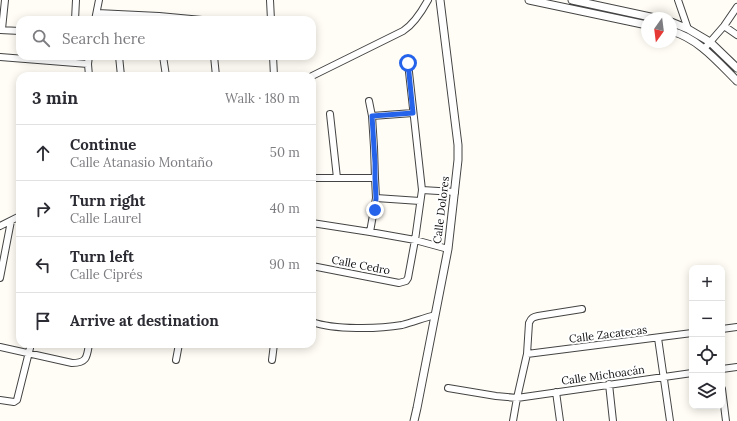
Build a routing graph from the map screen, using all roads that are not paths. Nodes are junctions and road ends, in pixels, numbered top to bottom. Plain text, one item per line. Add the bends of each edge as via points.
1 (5, 0) edge
2 (76, 0) edge
3 (99, 0) edge
4 (270, 0) edge
5 (428, 0) edge
6 (440, 0) edge
7 (529, 0) edge
8 (572, 0) edge
9 (678, 0) edge
10 (737, 7) edge
11 (97, 13) junction
12 (641, 15) edge
13 (75, 16) edge
14 (96, 16) edge
15 (134, 16) edge
16 (271, 16) edge
17 (641, 24) edge
18 (677, 24) edge
19 (724, 26) junction
20 (688, 29) junction
21 (1, 30) edge
22 (16, 32) edge
23 (677, 33) edge
24 (737, 35) edge
25 (710, 42) junction
26 (704, 49) junction
27 (0, 58) edge
28 (16, 59) edge
29 (29, 60) edge
30 (88, 60) edge
31 (119, 60) edge
32 (164, 60) edge
33 (214, 60) edge
34 (273, 60) edge
35 (408, 63) dead end
36 (88, 64) junction
37 (737, 68) edge
38 (89, 72) edge
39 (121, 72) edge
40 (166, 72) edge
41 (216, 72) edge
42 (274, 72) edge
43 (316, 74) edge
44 (737, 81) edge
45 (369, 101) dead end
46 (413, 113) junction
47 (330, 114) dead end
48 (372, 116) junction
49 (316, 178) edge
50 (337, 178) junction
51 (375, 178) junction
52 (422, 190) junction
53 (455, 192) junction
54 (376, 198) junction
55 (420, 201) junction
56 (16, 218) edge
57 (11, 221) junction
58 (316, 224) edge
59 (0, 226) edge
60 (370, 232) junction
61 (415, 240) junction
62 (448, 249) junction
63 (316, 267) edge
64 (0, 278) edge
65 (582, 309) dead end
66 (435, 315) junction
67 (316, 323) edge
68 (737, 327) edge
69 (725, 329) edge
70 (689, 333) edge
71 (658, 338) junction
72 (0, 347) edge
73 (30, 348) edge
74 (88, 348) edge
75 (178, 348) edge
76 (274, 348) edge
77 (29, 354) junction
78 (527, 354) junction
79 (176, 360) dead end
80 (272, 360) dead end
81 (737, 367) edge
82 (725, 369) edge
83 (689, 373) edge
84 (664, 377) junction
85 (609, 384) junction
86 (448, 388) dead end
87 (556, 392) junction
88 (517, 398) junction
89 (0, 400) edge
90 (724, 409) edge
91 (414, 421) edge
92 (513, 421) edge
93 (560, 421) edge
94 (613, 421) edge
95 (670, 421) edge
96 (726, 421) edge

1 - 21 street
2 - 13 street
3 - 11 street
4 - 16 street
5 - 43 street via 421,12 403,31
6 - 53 street, Calle Dolores via 458,145
7 - 17 street
8 - 12 street
9 - 20 street
10 - 19 street
11 - 14 street
11 - 15 street
18 - 20 street
19 - 24 street
19 - 25 street
20 - 25 street
21 - 22 street
23 - 26 street
25 - 26 street
25 - 37 street
26 - 44 street
27 - 28 street
29 - 36 street
30 - 36 street
31 - 39 street
32 - 40 street
33 - 41 street
34 - 42 street
35 - 46 street
36 - 38 street
45 - 48 street
46 - 48 street
46 - 52 street
47 - 50 street
48 - 51 street
49 - 50 street
50 - 51 street
51 - 54 street
52 - 53 street
52 - 55 street
53 - 62 street, Calle Dolores
54 - 55 street
54 - 60 street
55 - 61 street
56 - 57 street
57 - 59 street
57 - 64 street
58 - 60 street
60 - 61 street
61 - 62 street
61 - 63 street, Calle Cedro via 409,272 403,283
62 - 66 street, Calle Dolores
65 - 78 street via 532,318 529,323
66 - 67 street via 380,327 342,327
66 - 91 street, Calle Dolores
68 - 69 street
70 - 71 street, Calle Zacatecas
71 - 78 street, Calle Zacatecas
71 - 84 street
72 - 77 street
73 - 77 street
74 - 77 street via 86,359 78,363
75 - 79 street
76 - 80 street
77 - 89 street via 17,400
78 - 88 street
81 - 82 street
83 - 84 street, Calle Michoacán
84 - 85 street, Calle Michoacán
84 - 95 street
85 - 87 street, Calle Michoacán
85 - 94 street
86 - 88 street, Calle Michoacán
87 - 88 street, Calle Michoacán
87 - 93 street
88 - 92 street
90 - 96 street

